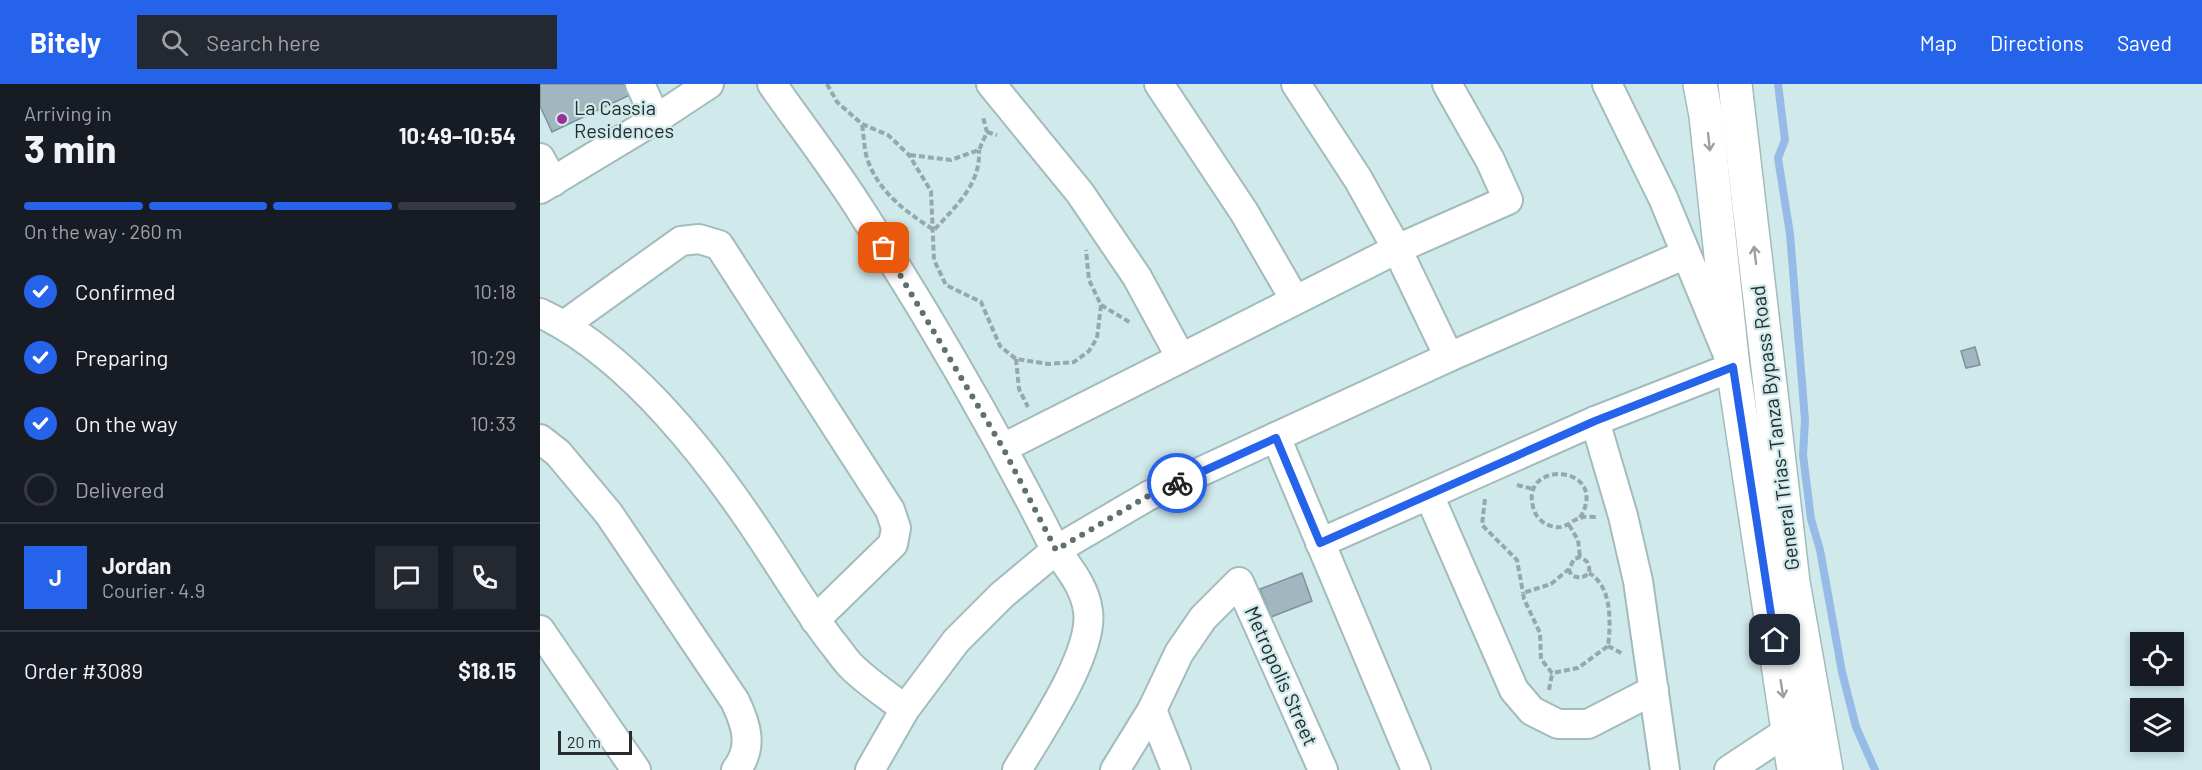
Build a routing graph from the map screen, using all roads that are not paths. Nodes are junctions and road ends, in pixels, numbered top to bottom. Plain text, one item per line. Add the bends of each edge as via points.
1 (640, 84) edge
2 (709, 84) edge
3 (772, 84) edge
4 (991, 84) edge
5 (1159, 84) edge
6 (1296, 84) edge
7 (1447, 84) edge
8 (1607, 84) edge
9 (1700, 84) edge
10 (1735, 84) edge
11 (656, 119) junction
12 (544, 176) edge
13 (1397, 249) junction
14 (1686, 254) junction
15 (1295, 300) junction
16 (552, 319) edge
17 (1449, 357) junction
18 (1181, 358) junction
19 (1733, 367) junction
20 (1595, 421) junction
21 (1276, 438) junction
22 (540, 439) edge
23 (1003, 448) junction
24 (1429, 495) junction
25 (1320, 543) junction
26 (1056, 550) junction
27 (815, 620) junction
28 (540, 630) edge
29 (1654, 690) junction
30 (905, 709) junction
31 (1152, 710) junction
32 (1788, 731) junction
33 (636, 770) edge
34 (736, 770) edge
35 (870, 770) edge
36 (1017, 770) edge
37 (1115, 770) edge
38 (1176, 770) edge
39 (1323, 770) edge
40 (1416, 770) edge
41 (1665, 770) edge
42 (1729, 770) edge
43 (1794, 770) edge
44 (1826, 770) edge

1 - 11 street
2 - 11 street
3 - 23 street via 862,212
4 - 18 street via 1080,193 1137,277
5 - 15 street via 1244,212
6 - 13 street via 1358,179
7 - 13 street via 1508,200
8 - 14 street
9 -> 19 main road, General Trias–Tanza Bypass Road
44 -> 10 main road, General Trias–Tanza Bypass Road via 1793,582
11 - 12 street
13 - 15 street
13 - 17 street
14 - 17 street
14 - 19 street
15 - 18 street
16 - 27 street via 604,354 691,442
16 - 27 street via 681,241 699,238 719,245 890,510 896,528 893,544
17 - 21 street
18 - 23 street
19 - 20 street
19 -> 32 main road, General Trias–Tanza Bypass Road
20 - 24 street
20 - 29 street via 1638,581
21 - 25 street
21 - 26 street via 1148,496
22 - 34 street via 558,453 609,514 735,700 746,724 748,745
23 - 26 street
24 - 25 street
24 - 29 street via 1515,690 1532,711 1558,724 1588,724
25 - 40 street
26 - 30 street via 1002,595 956,641
26 - 36 street via 1083,593 1089,627 1059,700
27 - 30 street via 851,666
28 - 33 street
29 - 41 street
30 - 35 street
31 - 37 street
31 - 38 street
31 - 39 street, Metropolis Street via 1179,653 1203,618 1239,582
32 - 42 street
32 - 43 main road, General Trias–Tanza Bypass Road

